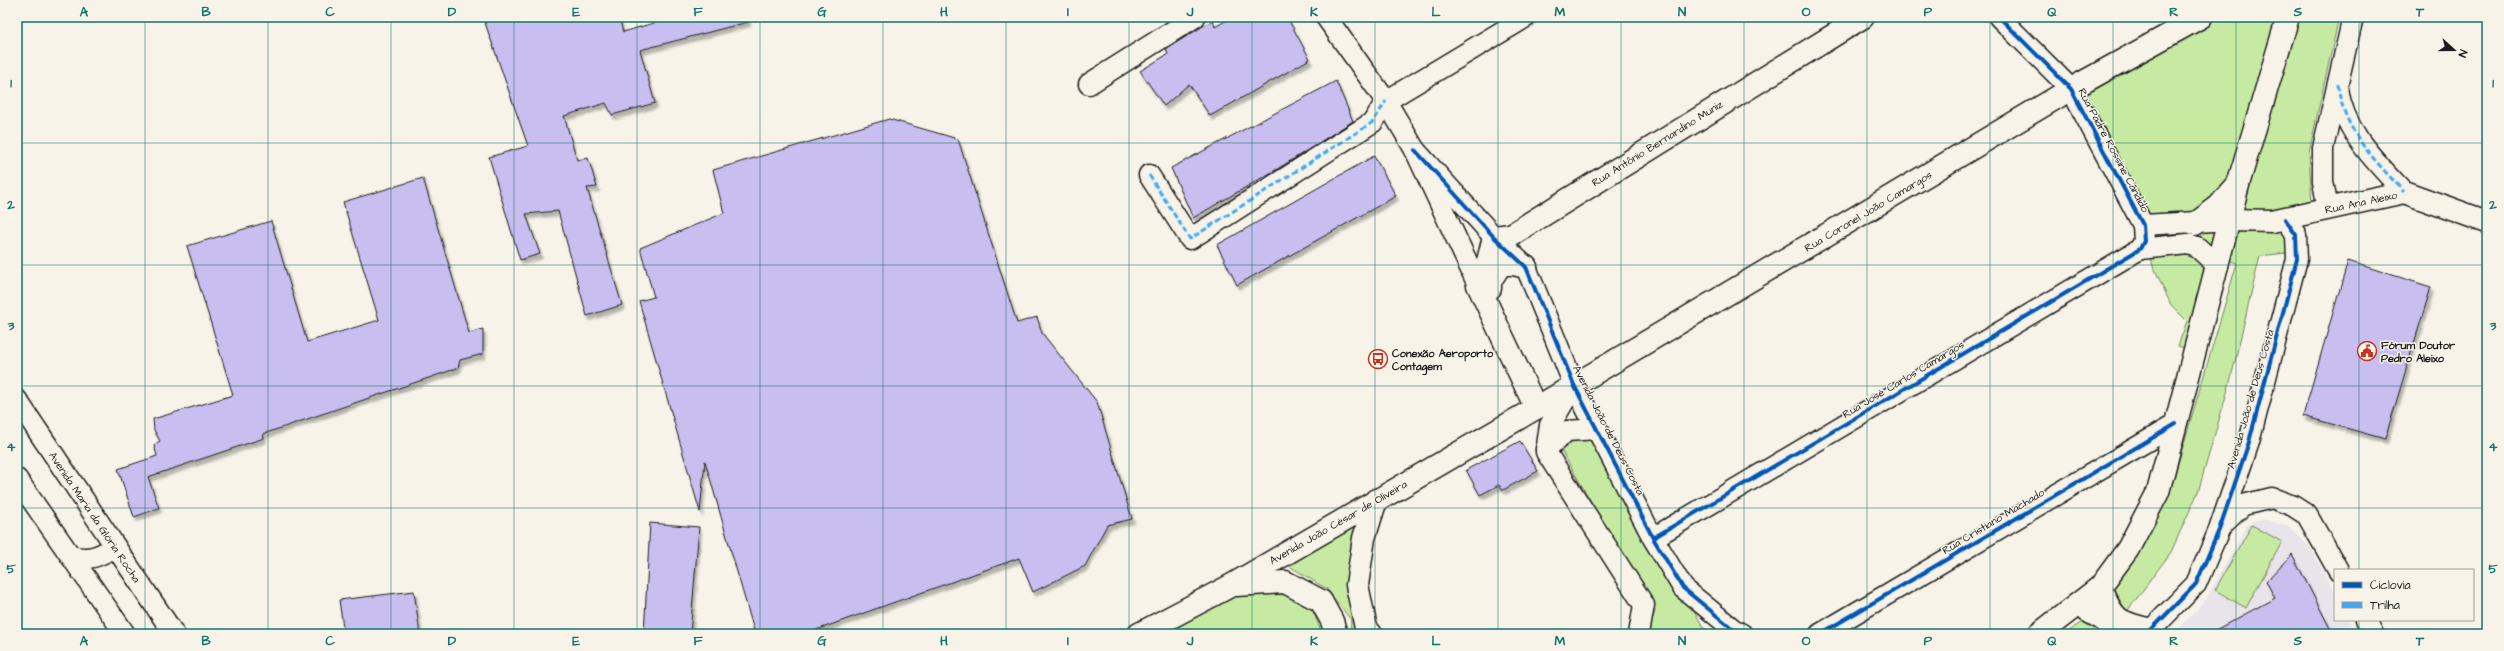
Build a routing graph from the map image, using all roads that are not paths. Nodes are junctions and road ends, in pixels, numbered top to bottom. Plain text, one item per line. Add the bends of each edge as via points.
1 (1195, 17) edge
2 (1326, 17) edge
3 (1526, 17) edge
4 (1862, 17) edge
5 (1999, 17) edge
6 (2201, 17) edge
7 (2288, 17) edge
8 (2352, 17) edge
9 (1088, 84) dead end
10 (2338, 84) junction
11 (2071, 90) junction
12 (1386, 101) junction
13 (1415, 150) junction
14 (1149, 175) dead end
15 (2240, 181) junction
16 (2404, 192) junction
17 (2328, 209) junction
18 (2285, 219) junction
19 (2231, 220) junction
20 (2487, 222) edge
21 (2143, 224) junction
22 (2195, 224) junction
23 (1494, 237) junction
24 (2140, 249) junction
25 (2218, 266) junction
26 (1526, 267) junction
27 (1478, 285) junction
28 (1489, 310) junction
29 (1574, 385) junction
30 (17, 400) edge
31 (1536, 408) junction
32 (2176, 424) junction
33 (1597, 429) junction
34 (1546, 449) junction
35 (17, 478) edge
36 (1376, 500) junction
37 (2220, 526) junction
38 (1653, 538) junction
39 (115, 547) junction
40 (71, 556) junction
41 (2337, 569) edge
42 (1232, 585) junction
43 (2100, 587) junction
44 (2077, 605) junction
45 (2366, 621) edge
46 (2150, 632) edge
47 (125, 634) edge
48 (174, 634) edge
49 (1139, 634) edge
50 (1336, 634) edge
51 (1371, 634) edge
52 (1639, 634) edge
53 (1742, 634) edge
54 (1820, 634) edge
55 (2039, 634) edge
56 (2113, 634) edge
57 (2373, 634) edge

1 - 9 street
2 - 12 street, Avenida João de Deus Costa
3 - 12 street
4 - 23 main road, Rua Antônio Bernardino Muniz via 1511,235
5 - 11 street, Rua Padre Rossine Cândido
6 - 11 main road, Rua Coronel João Camargos
7 - 15 main road
8 - 10 street
10 - 16 street via 2339,99 2356,139
10 - 17 street via 2323,148 2323,182
11 - 21 street, Rua Padre Rossine Cândido
11 - 29 main road, Rua Coronel João Camargos
12 - 13 street, Avenida João de Deus Costa
12 - 14 street via 1373,122 1190,239
13 - 23 street, Avenida João de Deus Costa
13 - 27 street, Avenida João de Deus Costa
15 - 19 main road
15 - 22 main road via 2219,206
16 - 17 main road, Rua Ana Aleixo
16 - 20 main road, Rua Ana Aleixo
17 - 18 main road, Rua Ana Aleixo
18 - 19 main road, Rua Ana Aleixo
18 - 37 street, Avenida João de Deus Costa via 2296,235 2297,259 2249,442
19 - 22 street, Rua Padre Rossine Cândido
19 - 25 main road
21 - 22 street, Rua Padre Rossine Cândido
21 - 24 street via 2144,241
23 - 26 street, Avenida João de Deus Costa
23 - 27 main road via 1487,265
24 - 25 street, Rua José Carlos Camargos via 2188,244 2197,247
24 - 38 street, Rua José Carlos Camargos
25 - 32 main road
26 - 28 main road via 1501,264 1494,271 1490,281
26 - 29 street, Avenida João de Deus Costa
27 - 28 main road, Avenida João de Deus Costa
28 - 31 main road, Avenida João de Deus Costa
29 - 31 main road, Rua Coronel João Camargos
29 - 33 street, Avenida João de Deus Costa
29 - 34 street, Avenida João de Deus Costa via 1550,425
30 - 39 street, Avenida Maria da Glória Rocha
31 - 36 main road, Avenida João César de Oliveira
32 - 43 main road via 2158,492 2128,549
32 - 54 street, Rua Cristiano Machado
33 - 34 street, Avenida João de Deus Costa via 1567,431
33 - 38 street, Avenida João de Deus Costa
34 - 52 street via 1644,604
35 - 40 street
36 - 42 main road, Avenida João César de Oliveira
36 - 51 main road via 1364,538 1357,586 1366,628
37 - 41 street via 2243,505 2272,498 2307,515
37 - 46 street, Avenida João de Deus Costa via 2196,584
38 - 53 street, Avenida João de Deus Costa via 1683,588
39 - 40 street via 96,558
39 - 48 street, Avenida Maria da Glória Rocha
40 - 47 street
42 - 49 main road, Avenida João César de Oliveira
42 - 50 main road via 1285,582 1321,601
43 - 44 main road
43 - 46 main road via 2112,614 2130,625
44 - 55 main road
44 - 56 main road via 2104,620
45 - 57 street

